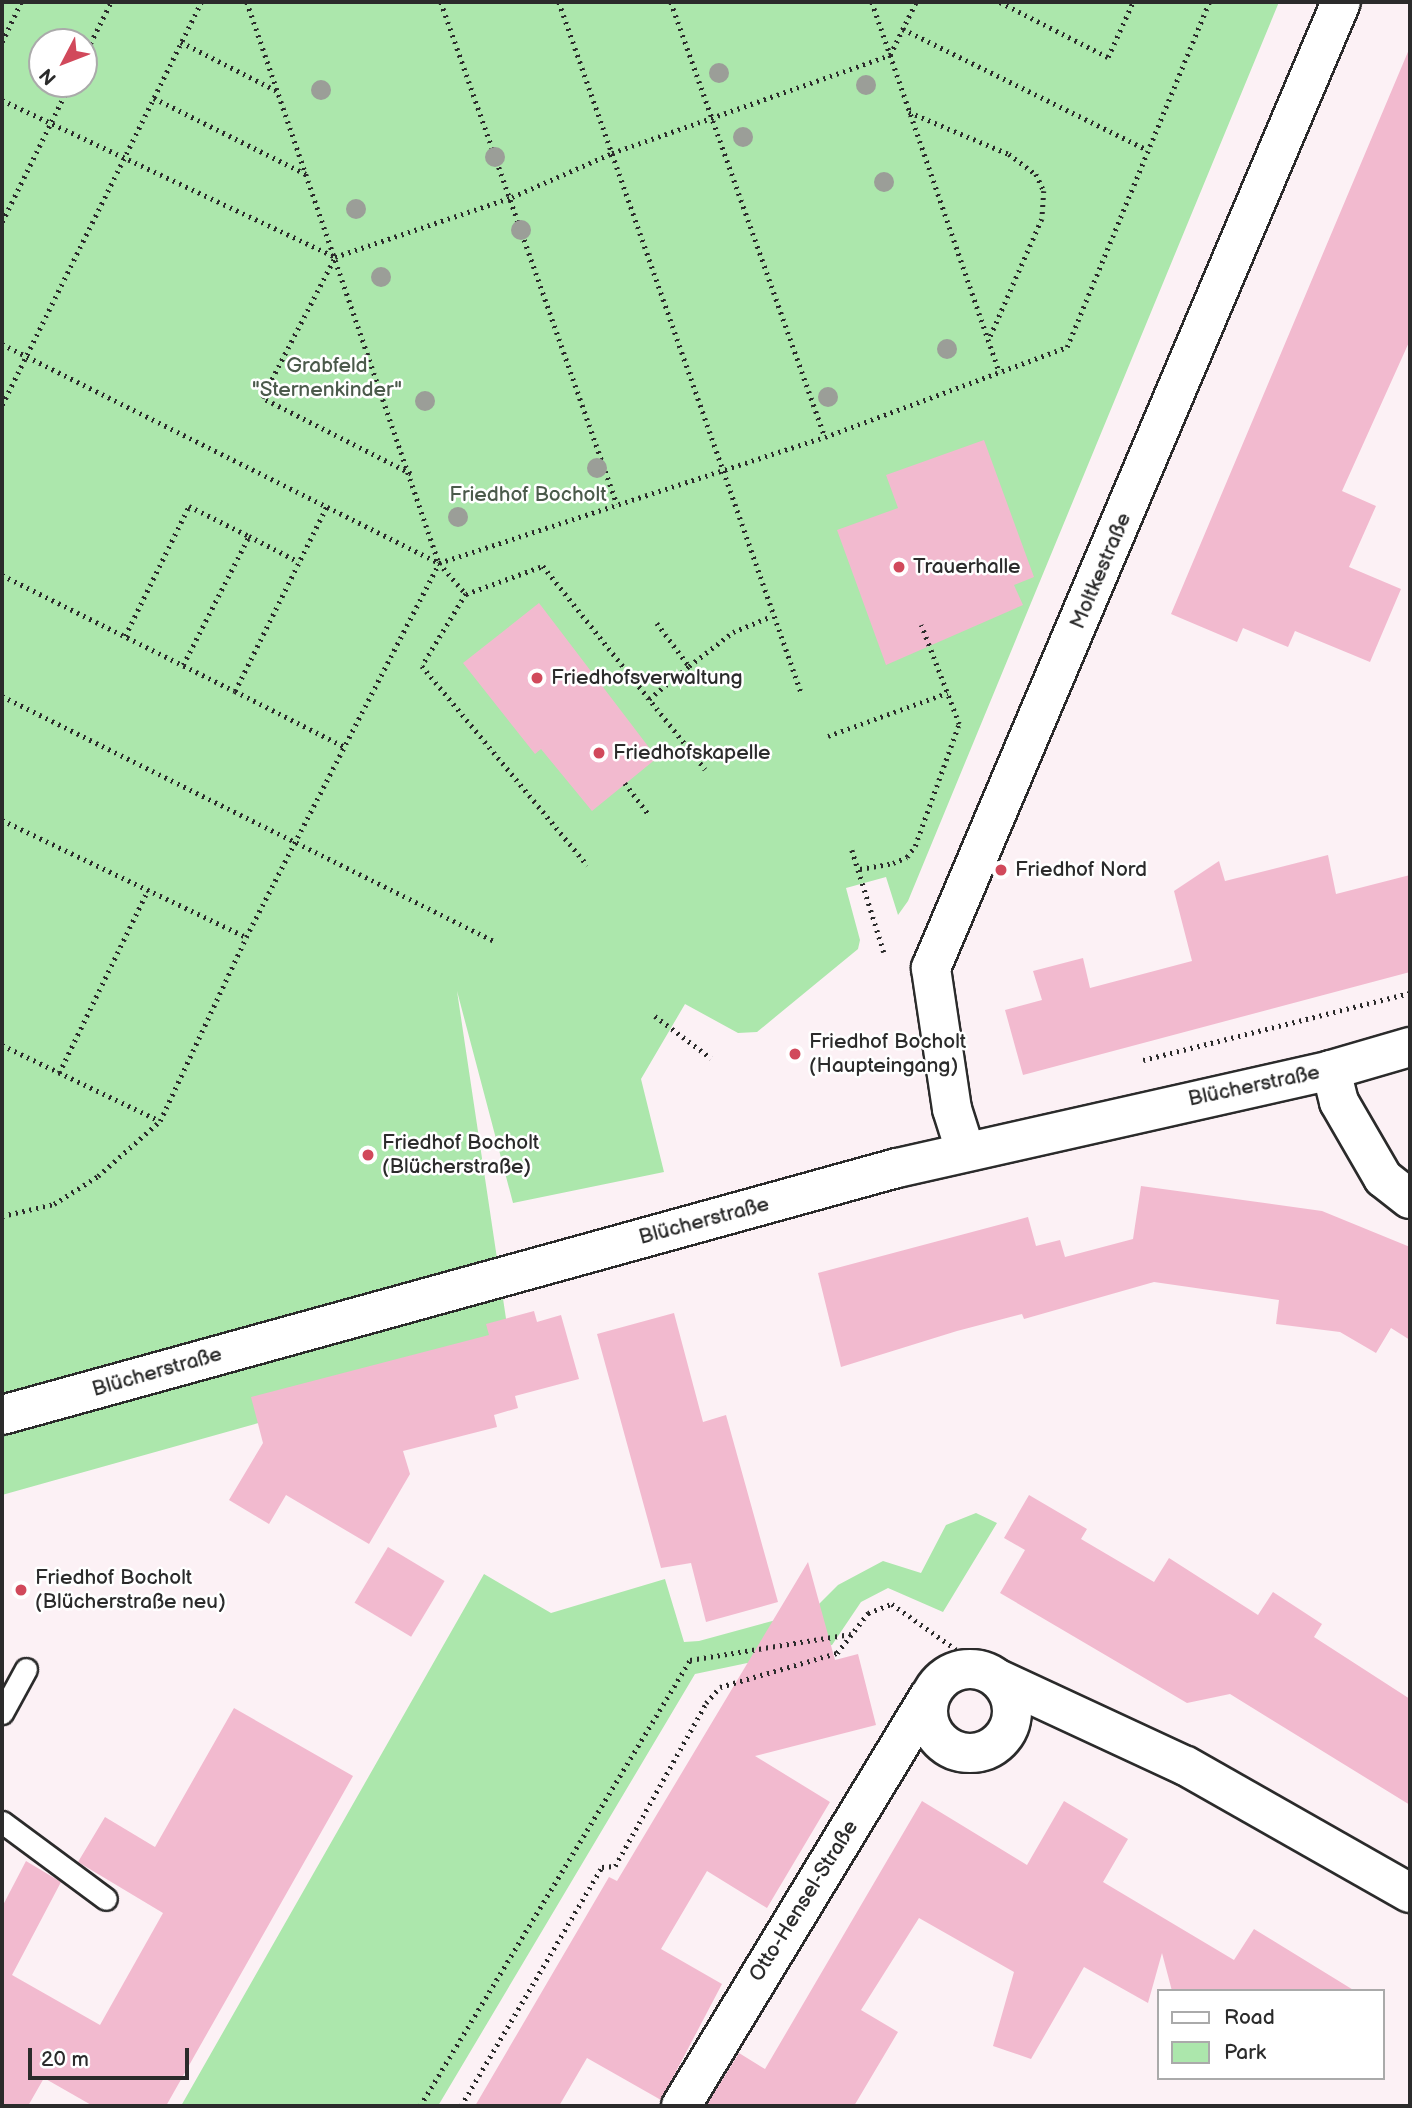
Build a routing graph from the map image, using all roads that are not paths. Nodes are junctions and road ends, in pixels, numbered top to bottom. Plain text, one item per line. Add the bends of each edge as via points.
1 (1341, 2) edge
2 (1410, 1047) edge
3 (1331, 1070) junction
4 (965, 1150) junction
5 (1410, 1199) edge
6 (2, 1415) edge
7 (26, 1670) dead end
8 (996, 1678) junction
9 (929, 1697) junction
10 (2, 1713) edge
11 (2, 1822) edge
12 (1410, 1893) edge
13 (106, 1899) dead end
14 (681, 2106) edge

1 - 4 street, Moltkestraße via 931,968 952,1110
2 - 3 street, Blücherstraße
3 - 4 street, Blücherstraße
3 - 5 street via 1339,1102 1383,1178
4 - 6 street, Blücherstraße
7 - 10 lane
8 - 9 street, Otto-Hensel-Straße via 982,1670 951,1673
8 - 9 street via 1011,1701 1009,1728 1001,1740 977,1753 958,1752 941,1742 930,1727
8 - 12 street, Otto-Hensel-Straße via 1186,1766
9 - 14 street, Otto-Hensel-Straße
11 - 13 lane

